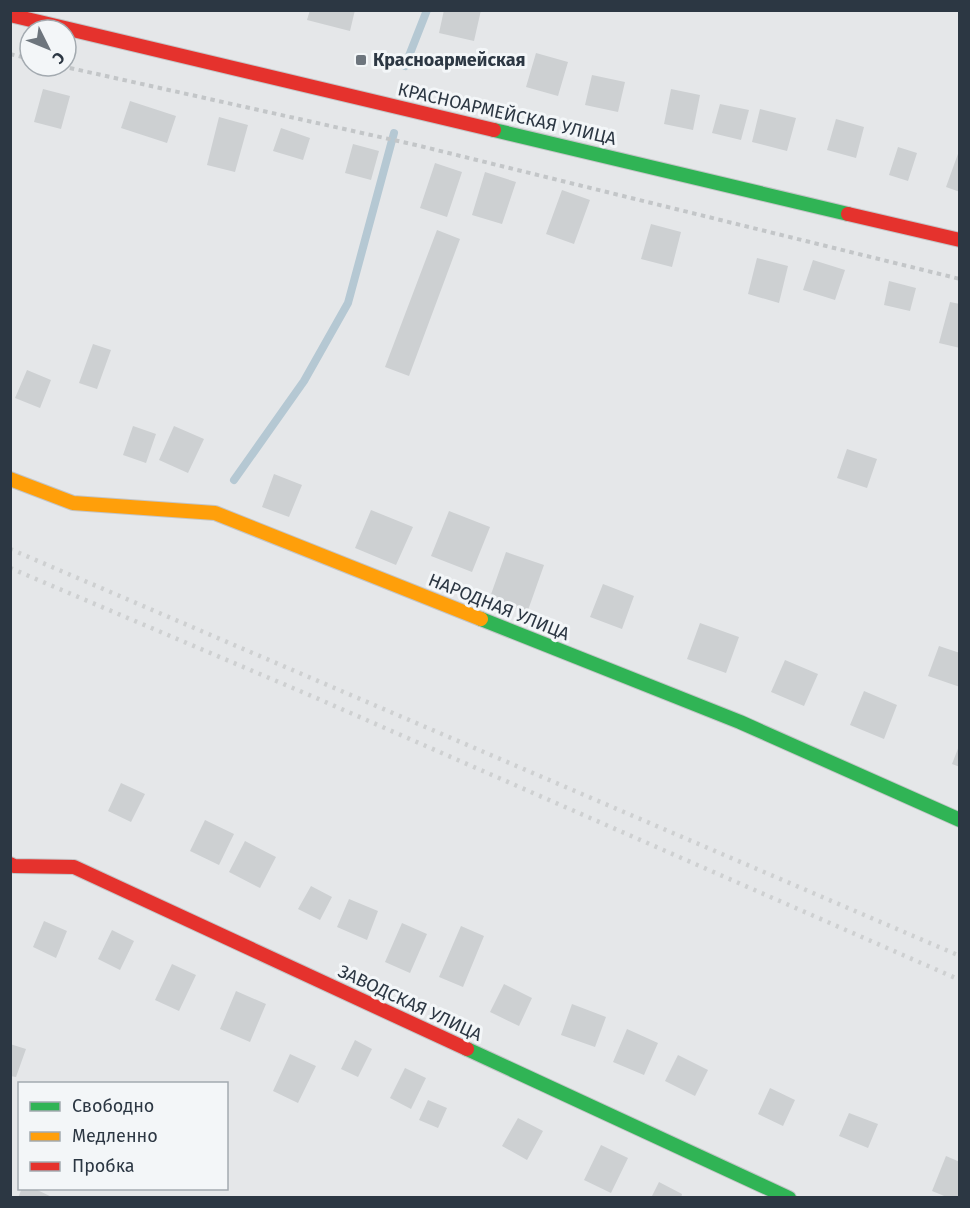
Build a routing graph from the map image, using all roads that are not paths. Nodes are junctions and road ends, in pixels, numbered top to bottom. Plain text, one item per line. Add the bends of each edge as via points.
1 (10, 15) edge
2 (960, 240) edge
3 (10, 479) edge
4 (960, 820) edge
5 (10, 864) edge
6 (789, 1197) edge

1 - 2 street, КРАСНОАРМЕЙСКАЯ УЛИЦА
3 - 4 street, НАРОДНАЯ УЛИЦА via 73,503 215,513 740,722
5 - 6 street, ЗАВОДСКАЯ УЛИЦА via 74,867

